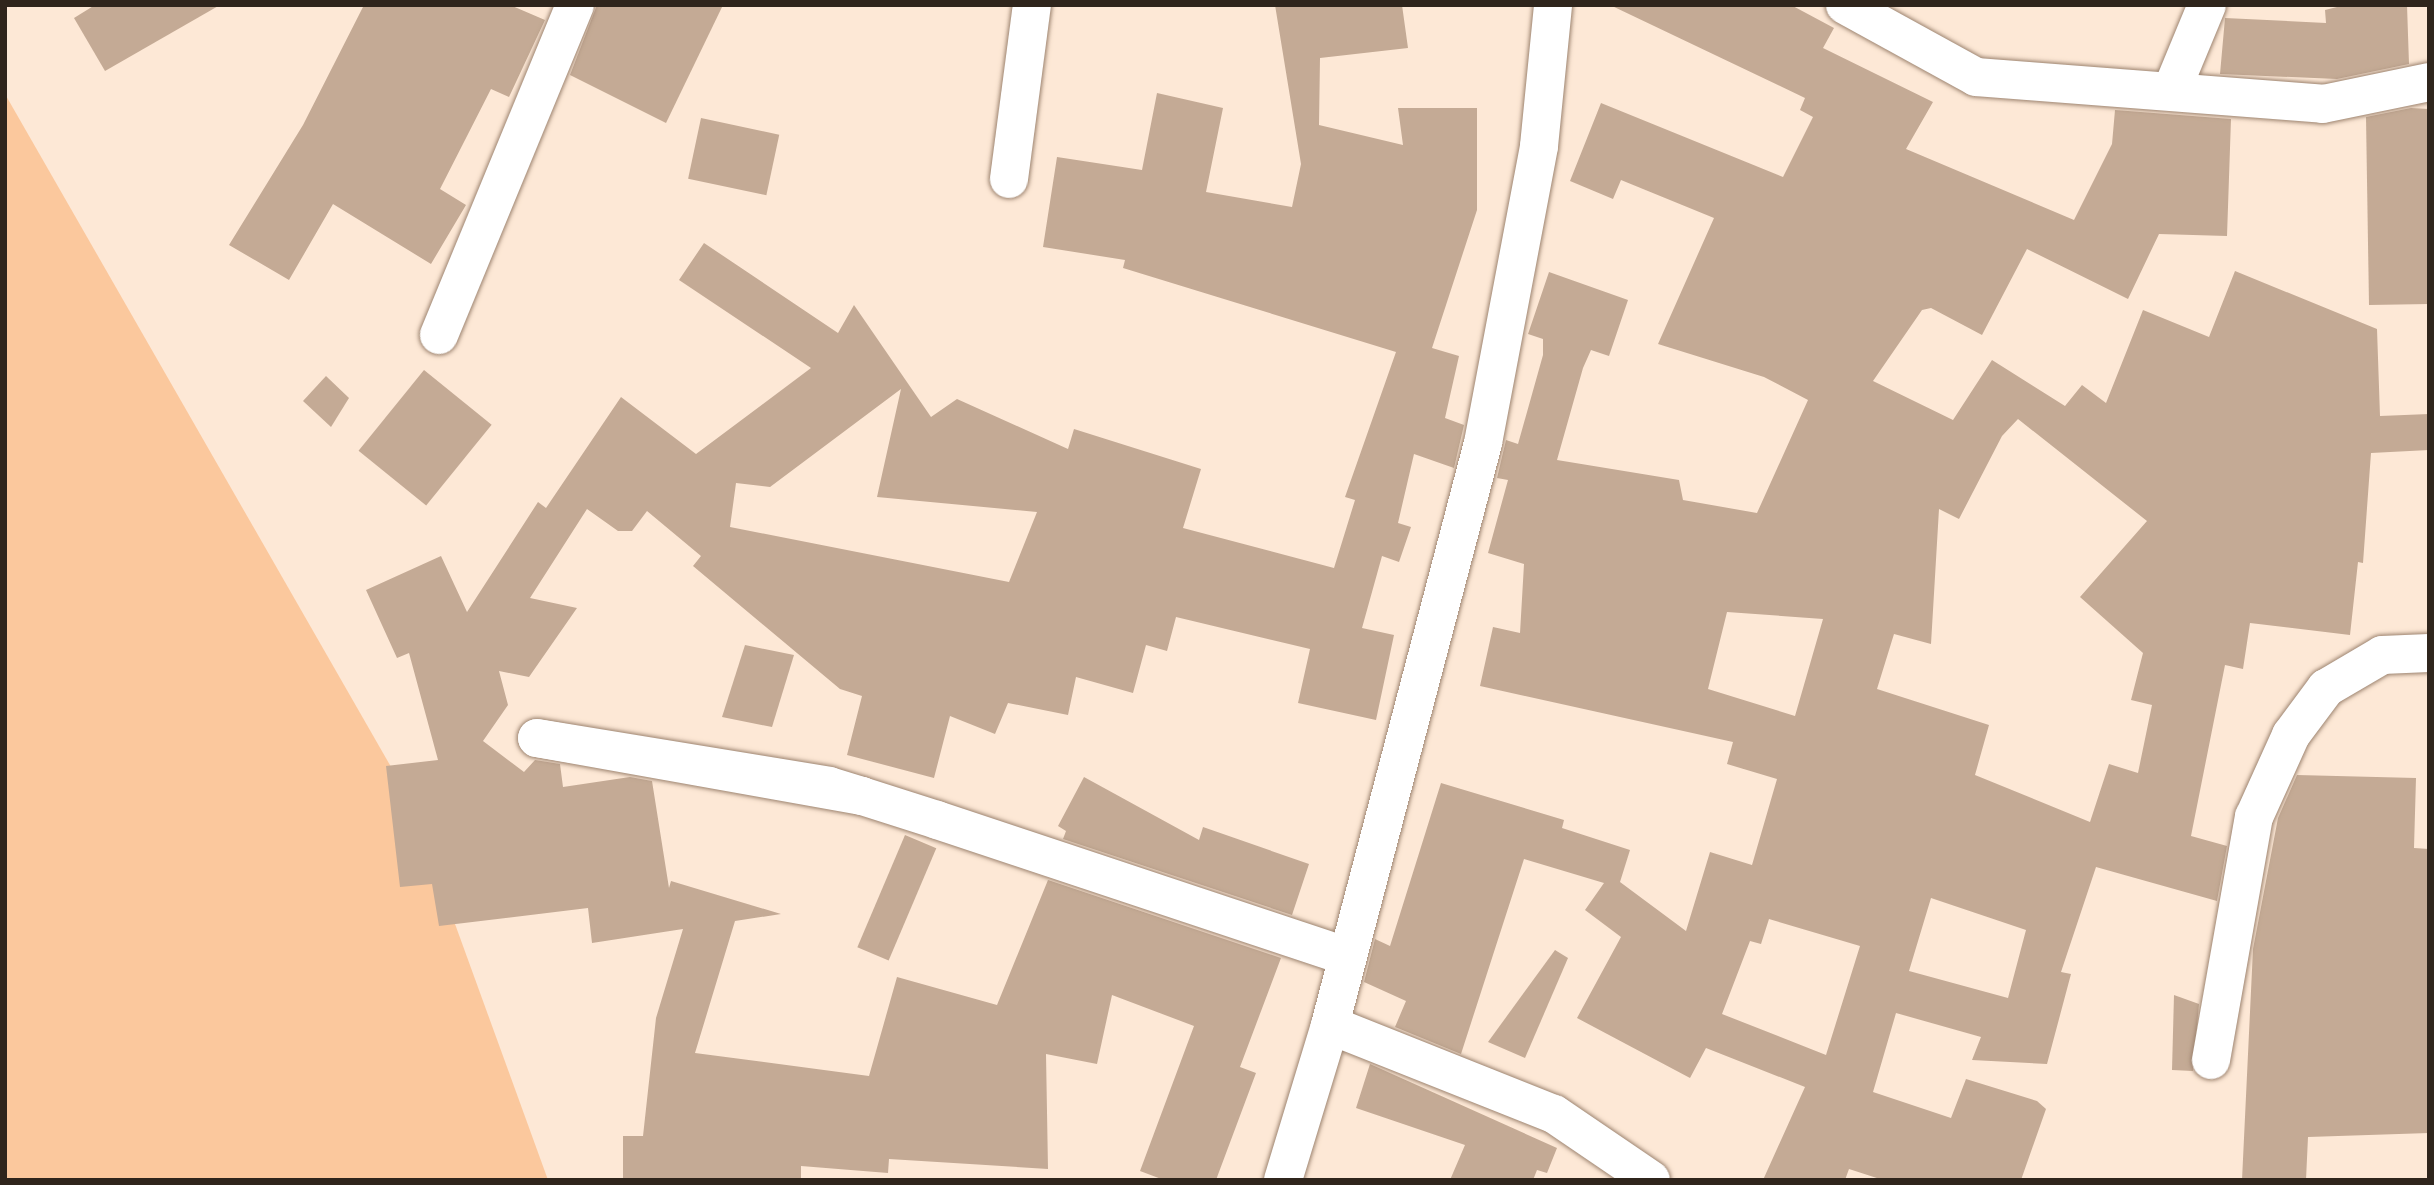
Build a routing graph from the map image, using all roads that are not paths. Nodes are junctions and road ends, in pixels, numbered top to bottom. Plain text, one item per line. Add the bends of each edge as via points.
1 (575, 5) edge
2 (1032, 5) edge
3 (1553, 5) edge
4 (1845, 5) edge
5 (2207, 5) edge
6 (2429, 82) edge
7 (2173, 87) junction
8 (1009, 179) dead end
9 (439, 335) dead end
10 (2429, 653) edge
11 (862, 796) junction
12 (1345, 956) junction
13 (1330, 1025) junction
14 (2211, 1060) dead end
15 (1283, 1180) edge
16 (1651, 1180) edge

1 - 9 street
2 - 8 street
3 - 12 street via 1539,146 1483,443
4 - 7 street via 1976,77
5 - 7 street
6 - 7 street via 2323,104
10 - 14 street via 2382,655 2326,688 2291,736 2255,817
11 - 11 street via 829,786 537,738 550,740
11 - 12 street
12 - 13 street
13 - 15 street
13 - 16 street via 1554,1114

